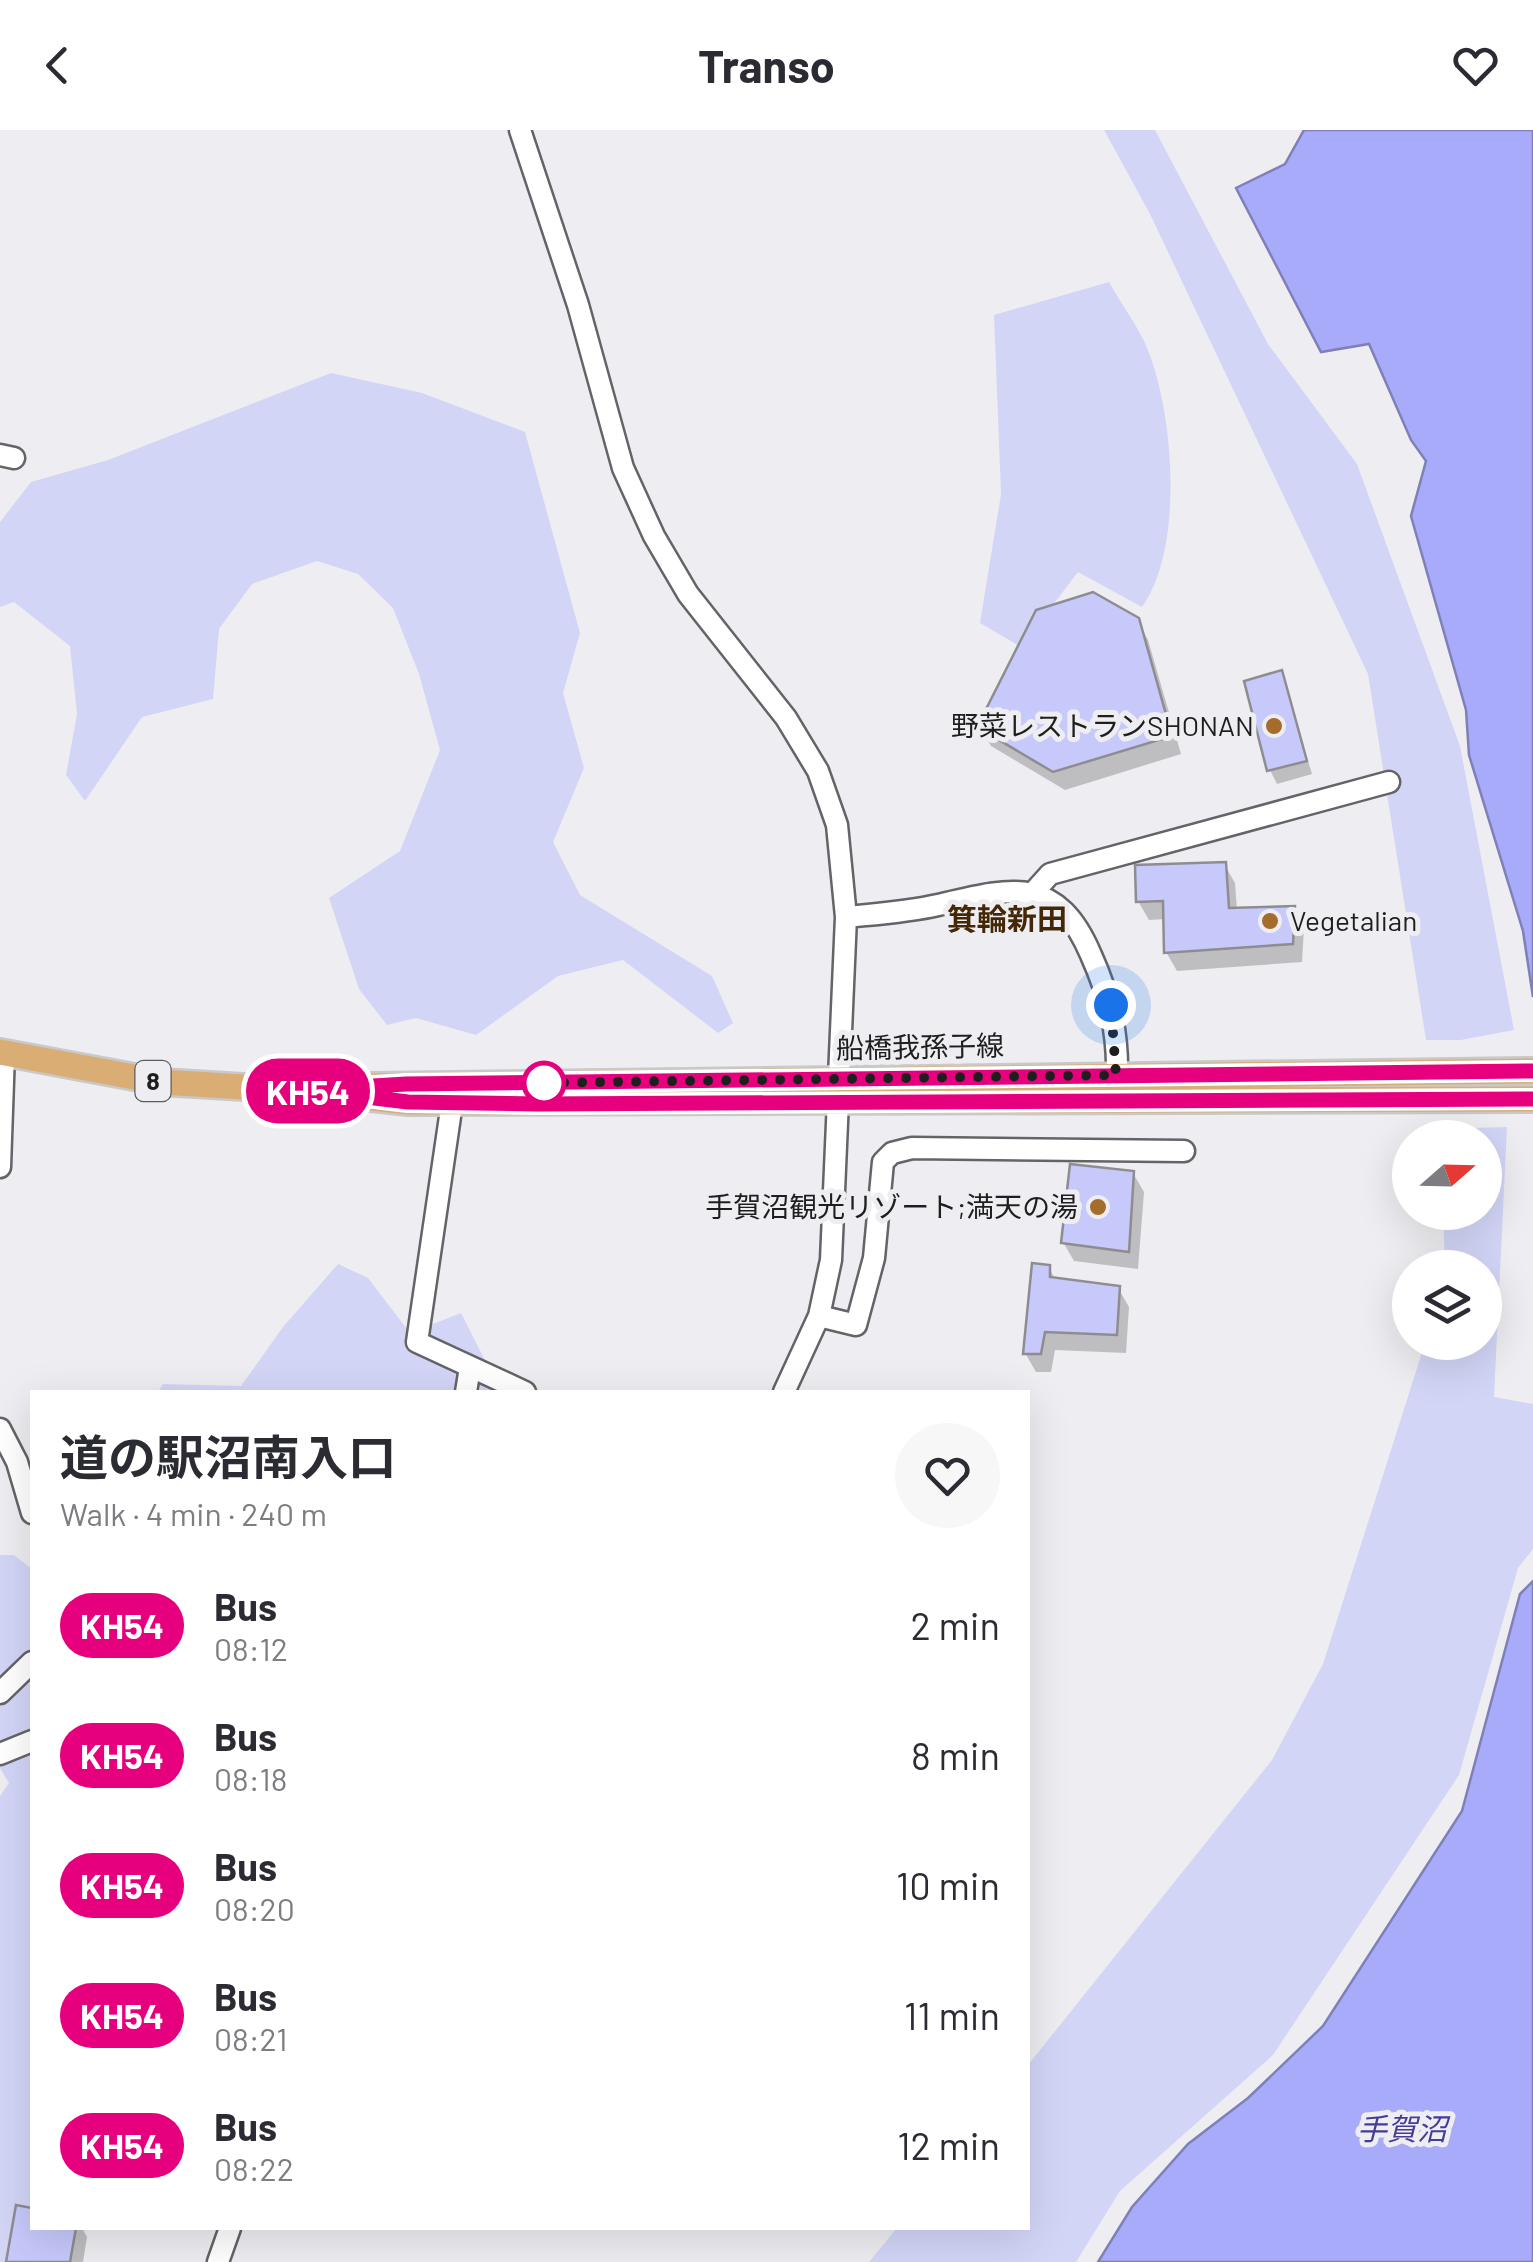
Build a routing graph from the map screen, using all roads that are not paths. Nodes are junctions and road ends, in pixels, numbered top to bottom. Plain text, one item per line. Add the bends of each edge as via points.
1 (520, 130) edge
2 (1389, 782) dead end
3 (1032, 894) junction
4 (846, 917) junction
5 (2, 1052) edge
6 (1533, 1071) edge
7 (1116, 1075) junction
8 (308, 1090) junction
9 (841, 1091) junction
10 (1533, 1098) edge
11 (452, 1103) junction
12 (1184, 1151) dead end
13 (0, 1167) edge
14 (819, 1316) junction
15 (470, 1367) junction
16 (466, 1390) edge
17 (520, 1390) edge
18 (785, 1390) edge
19 (0, 1429) edge
20 (30, 1506) edge
21 (30, 1664) edge
22 (0, 1693) edge
23 (30, 1742) edge
24 (0, 1754) edge
25 (229, 2230) edge
26 (218, 2262) edge

1 - 4 street via 623,468 688,594 786,718 818,770 838,825
2 - 3 street via 1050,874
3 - 4 street via 983,893
3 - 7 street via 1064,910 1083,936 1111,1005
4 - 9 street
5 - 8 main road, 船橋我孫子線 / 8 via 161,1082
5 - 13 street
6 - 7 main road, 船橋我孫子線 / 8
7 - 9 main road, 船橋我孫子線 / 8
8 - 9 main road, 船橋我孫子線 / 8 via 406,1084
8 - 11 main road, 船橋我孫子線 / 8
9 - 10 main road, 船橋我孫子線 / 8 via 1195,1102
9 - 11 main road, 船橋我孫子線 / 8
9 - 14 street via 831,1260
11 - 15 street via 417,1342
12 - 14 street via 892,1153 883,1162 874,1258 856,1325
14 - 18 street
15 - 16 street
15 - 17 street
19 - 20 street
21 - 22 street
23 - 24 street
25 - 26 street

